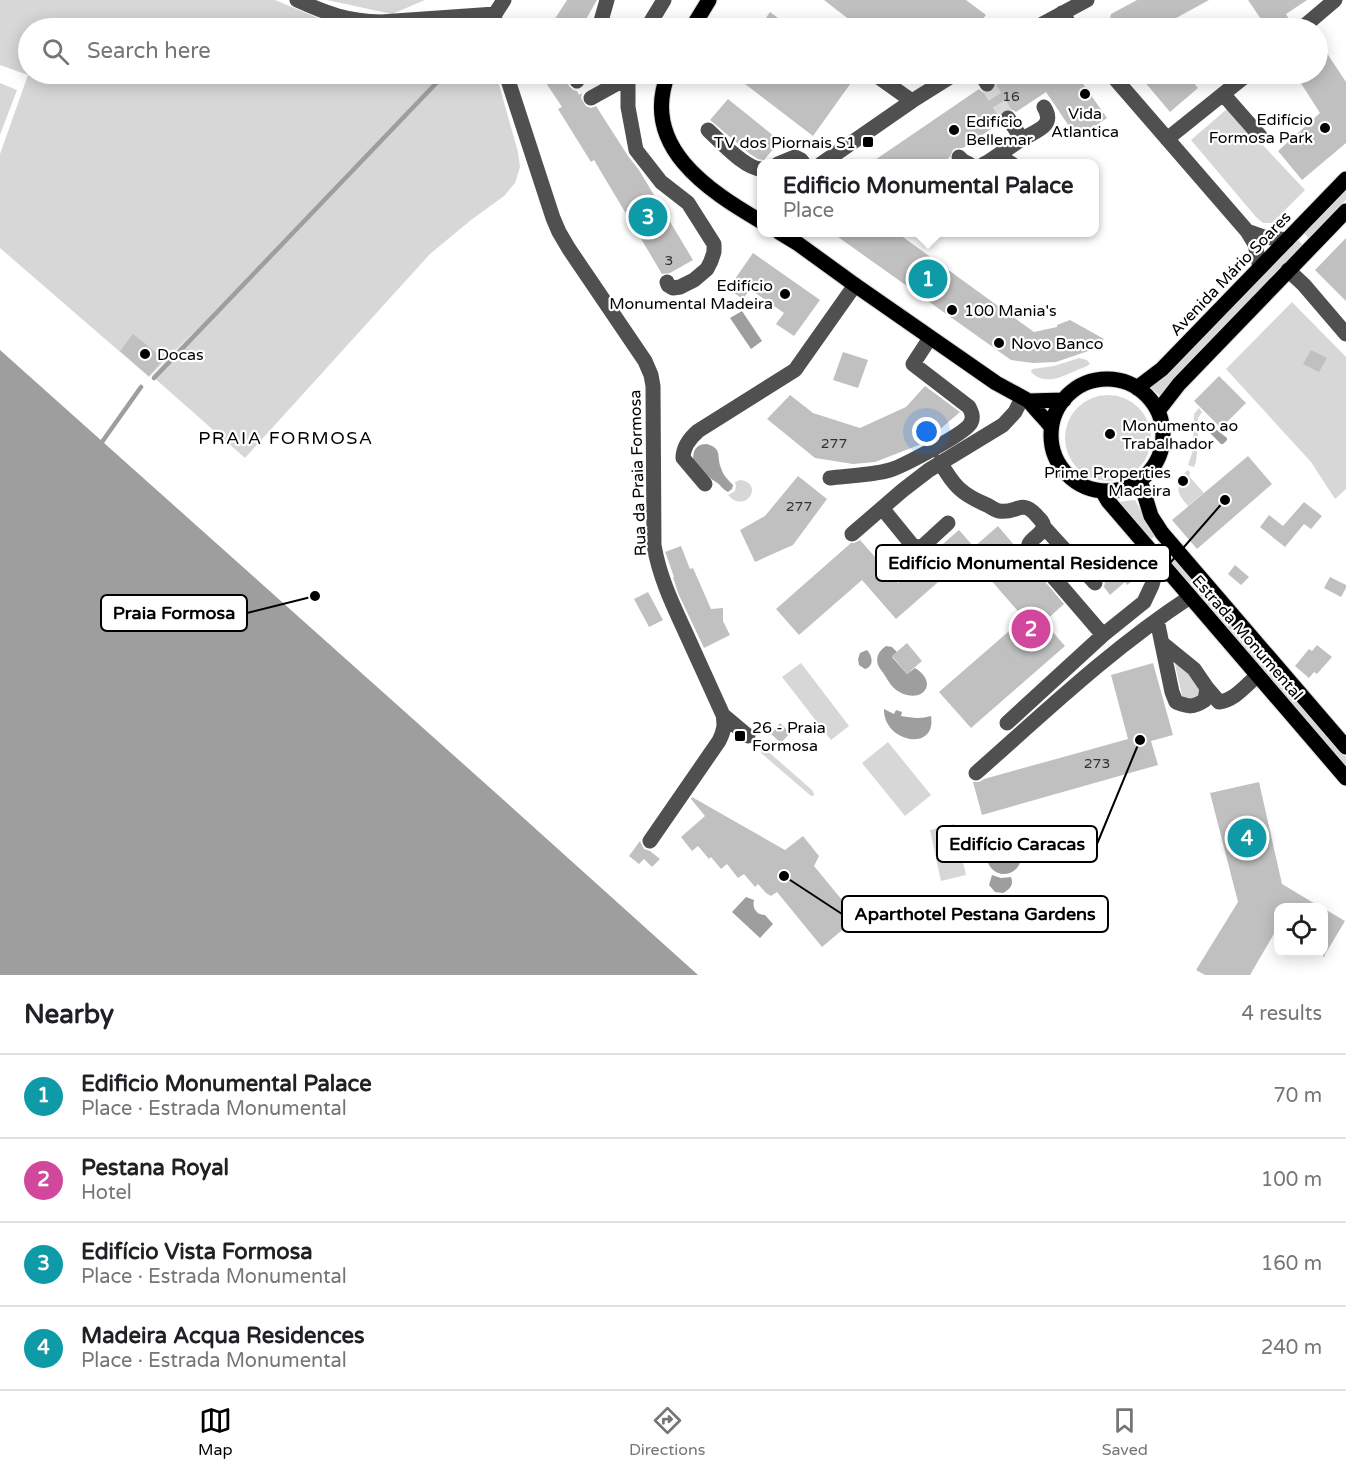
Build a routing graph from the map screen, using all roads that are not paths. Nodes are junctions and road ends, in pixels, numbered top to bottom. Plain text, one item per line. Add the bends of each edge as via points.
1 (297, 0) edge
2 (504, 0) edge
3 (607, 0) edge
4 (664, 0) edge
5 (710, 0) edge
6 (1087, 0) edge
7 (1335, 0) edge
8 (1062, 14) junction
9 (342, 18) edge
10 (495, 18) edge
11 (602, 18) edge
12 (653, 18) edge
13 (698, 18) edge
14 (1054, 18) edge
15 (1065, 18) edge
16 (1314, 18) edge
17 (509, 84) edge
18 (615, 84) edge
19 (628, 84) edge
20 (663, 84) edge
21 (889, 84) edge
22 (938, 84) edge
23 (1120, 84) edge
24 (1236, 84) edge
25 (1223, 94) junction
26 (591, 98) dead end
27 (912, 100) junction
28 (1044, 107) dead end
29 (1008, 117) tunnel mouth
30 (708, 130) dead end
31 (1260, 136) dead end
32 (1022, 139) junction
33 (1167, 139) junction
34 (998, 155) junction
35 (828, 159) edge
36 (992, 159) edge
37 (1004, 159) edge
38 (757, 170) edge
39 (1346, 179) edge
40 (1346, 211) edge
41 (757, 215) edge
42 (1247, 231) junction
43 (787, 237) edge
44 (1287, 240) junction
45 (1260, 268) junction
46 (1288, 270) junction
47 (667, 282) dead end
48 (855, 285) junction
49 (1346, 334) edge
50 (930, 338) junction
51 (1137, 388) junction
52 (1025, 400) junction
53 (1064, 400) junction
54 (1158, 411) junction
55 (1051, 427) junction
56 (940, 462) junction
57 (830, 478) dead end
58 (1140, 480) junction
59 (705, 484) dead end
60 (1102, 491) junction
61 (882, 508) junction
62 (948, 523) dead end
63 (1044, 527) junction
64 (852, 534) dead end
65 (1159, 561) junction
66 (1095, 583) dead end
67 (1190, 597) junction
68 (1157, 620) junction
69 (1103, 635) junction
70 (1162, 643) junction
71 (1257, 676) junction
72 (1208, 688) junction
73 (723, 715) junction
74 (1007, 723) dead end
75 (748, 736) dead end
76 (1346, 747) edge
77 (975, 773) dead end
78 (1346, 778) edge
79 (650, 841) dead end

1 - 9 street
2 - 10 street
3 - 11 street
4 - 12 street
5 - 13 main road
6 - 8 street
7 - 16 street
8 - 14 street
8 - 15 street
17 - 73 street, Rua da Praia Formosa via 559,232 651,375 656,559 672,604
18 - 26 street
19 - 47 street via 636,150 661,182 688,203 714,244 711,261 694,280 672,288
20 - 41 main road via 663,126 681,161 695,176
21 - 27 street
22 - 27 street
23 - 33 street
24 - 25 street
25 - 31 street
25 - 33 street
27 - 35 street
28 - 32 street via 1046,126
29 - 32 street
30 - 38 street
32 - 34 street
33 - 42 street
34 - 36 street
34 - 37 street
39 - 44 main road, Avenida Mário Soares
40 - 46 main road
42 - 44 street
42 - 45 street via 1255,244
43 - 48 main road
44 - 45 main road, Avenida Mário Soares
45 - 51 main road, Avenida Mário Soares via 1162,369
46 - 49 street
46 - 54 main road
48 - 50 main road
48 - 59 street via 795,370 691,436 683,458
50 - 52 main road
50 - 57 street via 913,364 969,407 971,423 962,432 888,471
51 - 53 main road via 1122,381 1090,382
51 - 54 main road
52 - 53 main road
52 - 55 main road
52 - 56 street via 1003,425
53 - 55 main road
54 - 58 main road via 1161,451
55 - 60 main road via 1055,457 1063,470 1074,480
56 - 61 street
56 - 63 street via 950,480 968,497 999,511 1031,509
58 - 60 main road via 1128,487
58 - 76 main road, Estrada Monumental via 1151,516 1162,533
60 - 65 main road, Estrada Monumental
61 - 62 street via 913,546 923,546
61 - 64 street
63 - 66 street
63 - 69 street via 1032,539 1030,550
65 - 67 main road, Estrada Monumental
65 - 69 street via 1144,602
67 - 68 street
67 - 71 main road, Estrada Monumental
68 - 70 street
68 - 77 street via 1088,674
69 - 74 street
70 - 72 street via 1194,669
70 - 72 street via 1176,702 1196,706 1205,700
71 - 72 street via 1226,701 1219,702
71 - 78 main road, Estrada Monumental
73 - 75 street
73 - 79 street via 720,741

